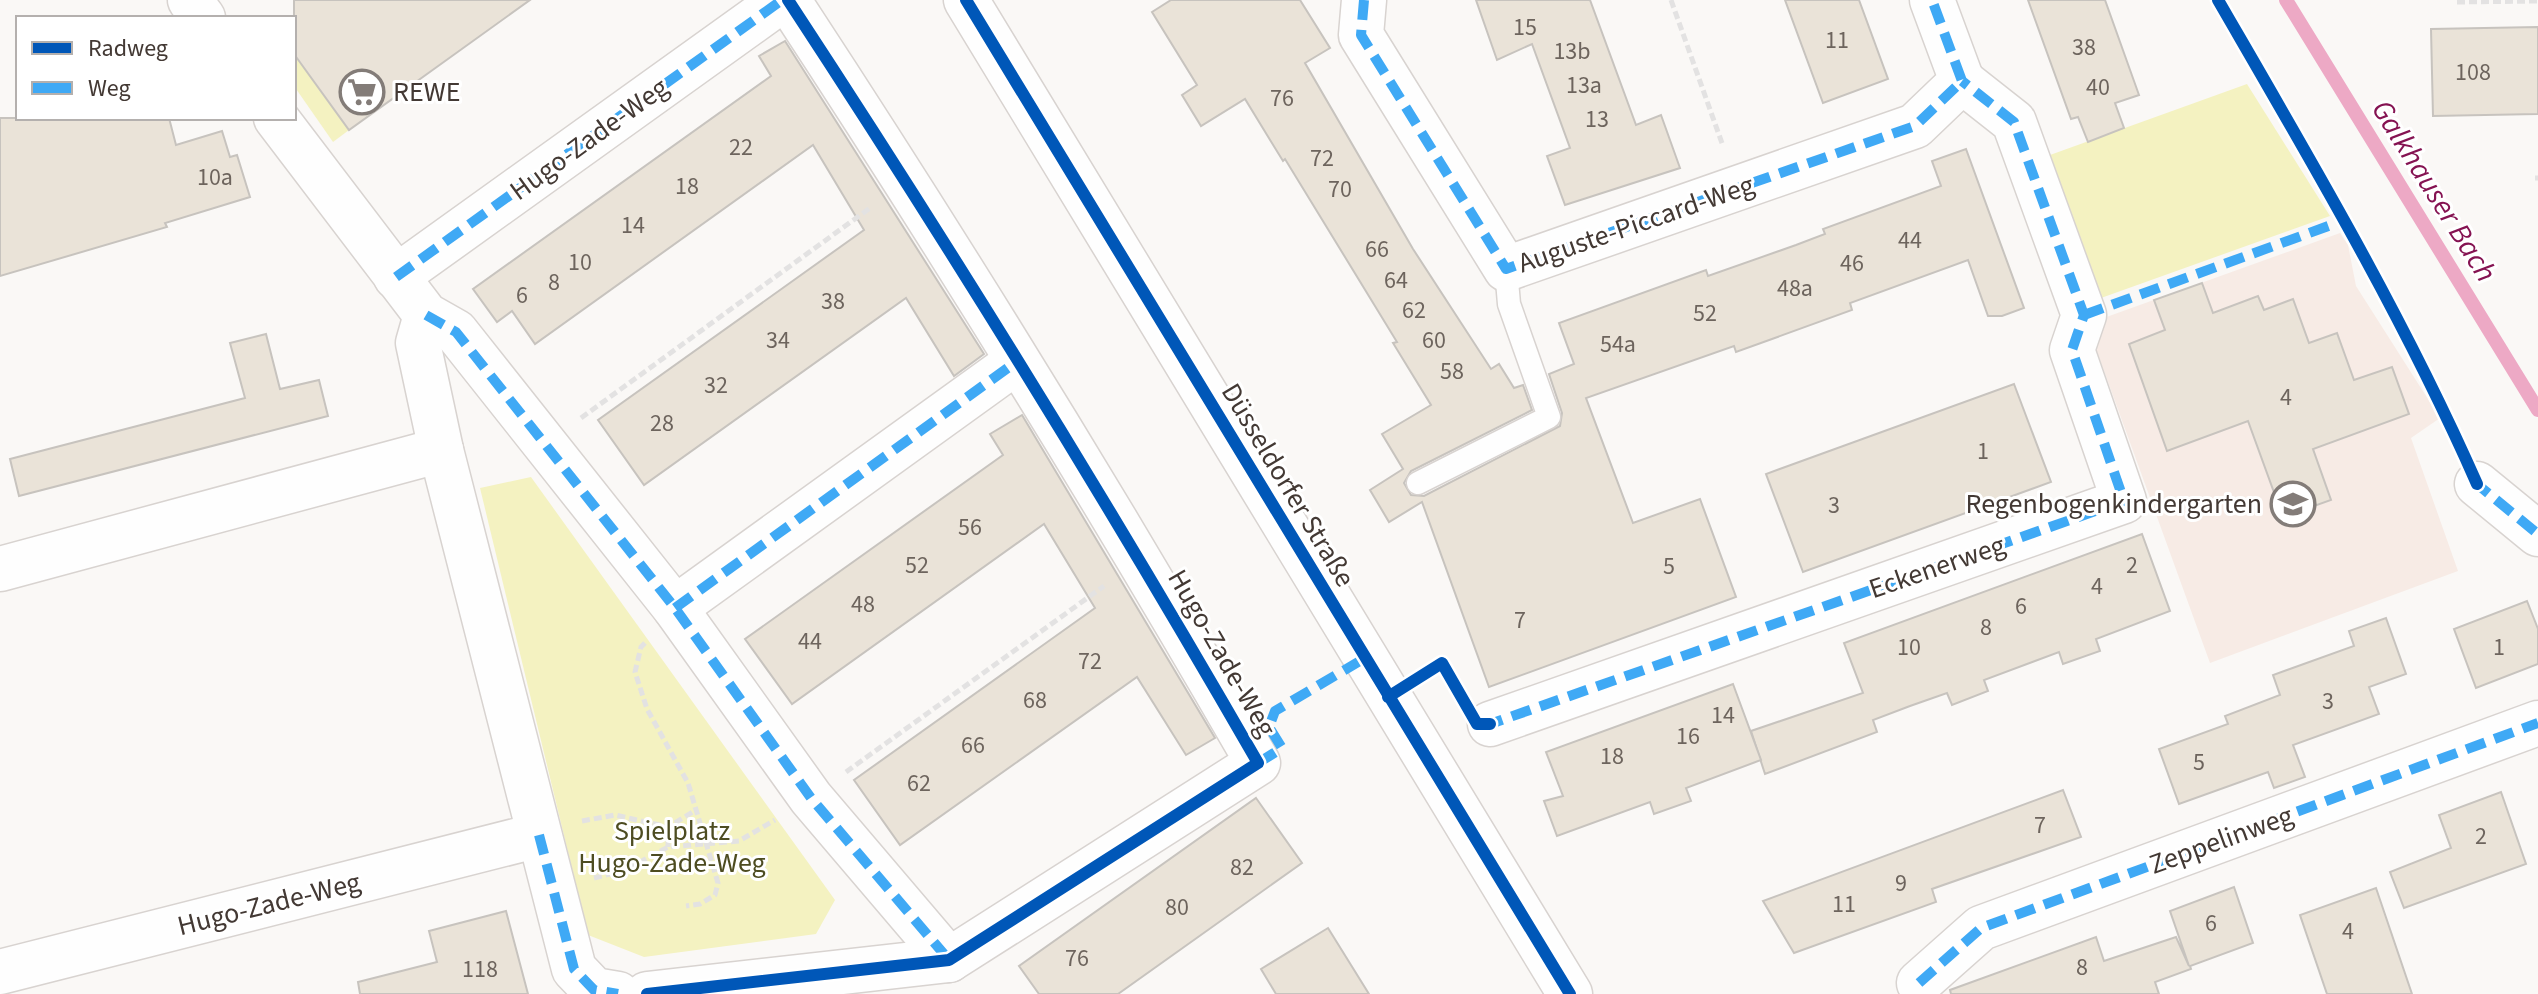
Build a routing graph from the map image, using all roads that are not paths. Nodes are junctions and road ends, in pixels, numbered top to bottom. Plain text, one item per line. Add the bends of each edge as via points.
1 (782, 0) edge
2 (788, 0) edge
3 (966, 0) edge
4 (1364, 0) edge
5 (1932, 0) edge
6 (1962, 81) junction
7 (278, 120) edge
8 (1506, 269) junction
9 (396, 277) junction
10 (426, 315) junction
11 (1016, 362) junction
12 (441, 450) junction
13 (1418, 483) dead end
14 (2477, 484) dead end
15 (2538, 534) edge
16 (0, 569) edge
17 (678, 612) junction
18 (2538, 723) edge
19 (1490, 724) dead end
20 (558, 829) junction
21 (949, 960) junction
22 (0, 972) edge
23 (1919, 983) dead end
24 (618, 994) edge
25 (647, 994) edge
26 (1570, 994) edge

1 - 9 street, Hugo-Zade-Weg
2 - 11 street, Hugo-Zade-Weg via 907,181
3 - 26 street, Düsseldorfer Straße
4 - 8 street, Auguste-Piccard-Weg via 1361,35
5 - 6 street
6 - 8 street, Auguste-Piccard-Weg via 1915,126
6 - 19 street, Eckenerweg via 2014,122 2084,315 2072,350 2124,501
7 - 9 street
8 - 13 lane via 1509,304 1549,417
9 - 10 street
10 - 12 street via 418,343
10 - 17 street via 456,332
11 - 17 street
11 - 21 street, Hugo-Zade-Weg via 1141,560 1258,763
12 - 16 street
12 - 20 street
14 - 15 street
17 - 21 street via 811,798
18 - 23 street, Zeppelinweg via 1981,928
20 - 22 street, Hugo-Zade-Weg
20 - 24 street via 553,887 574,969 594,990
21 - 25 street, Hugo-Zade-Weg

